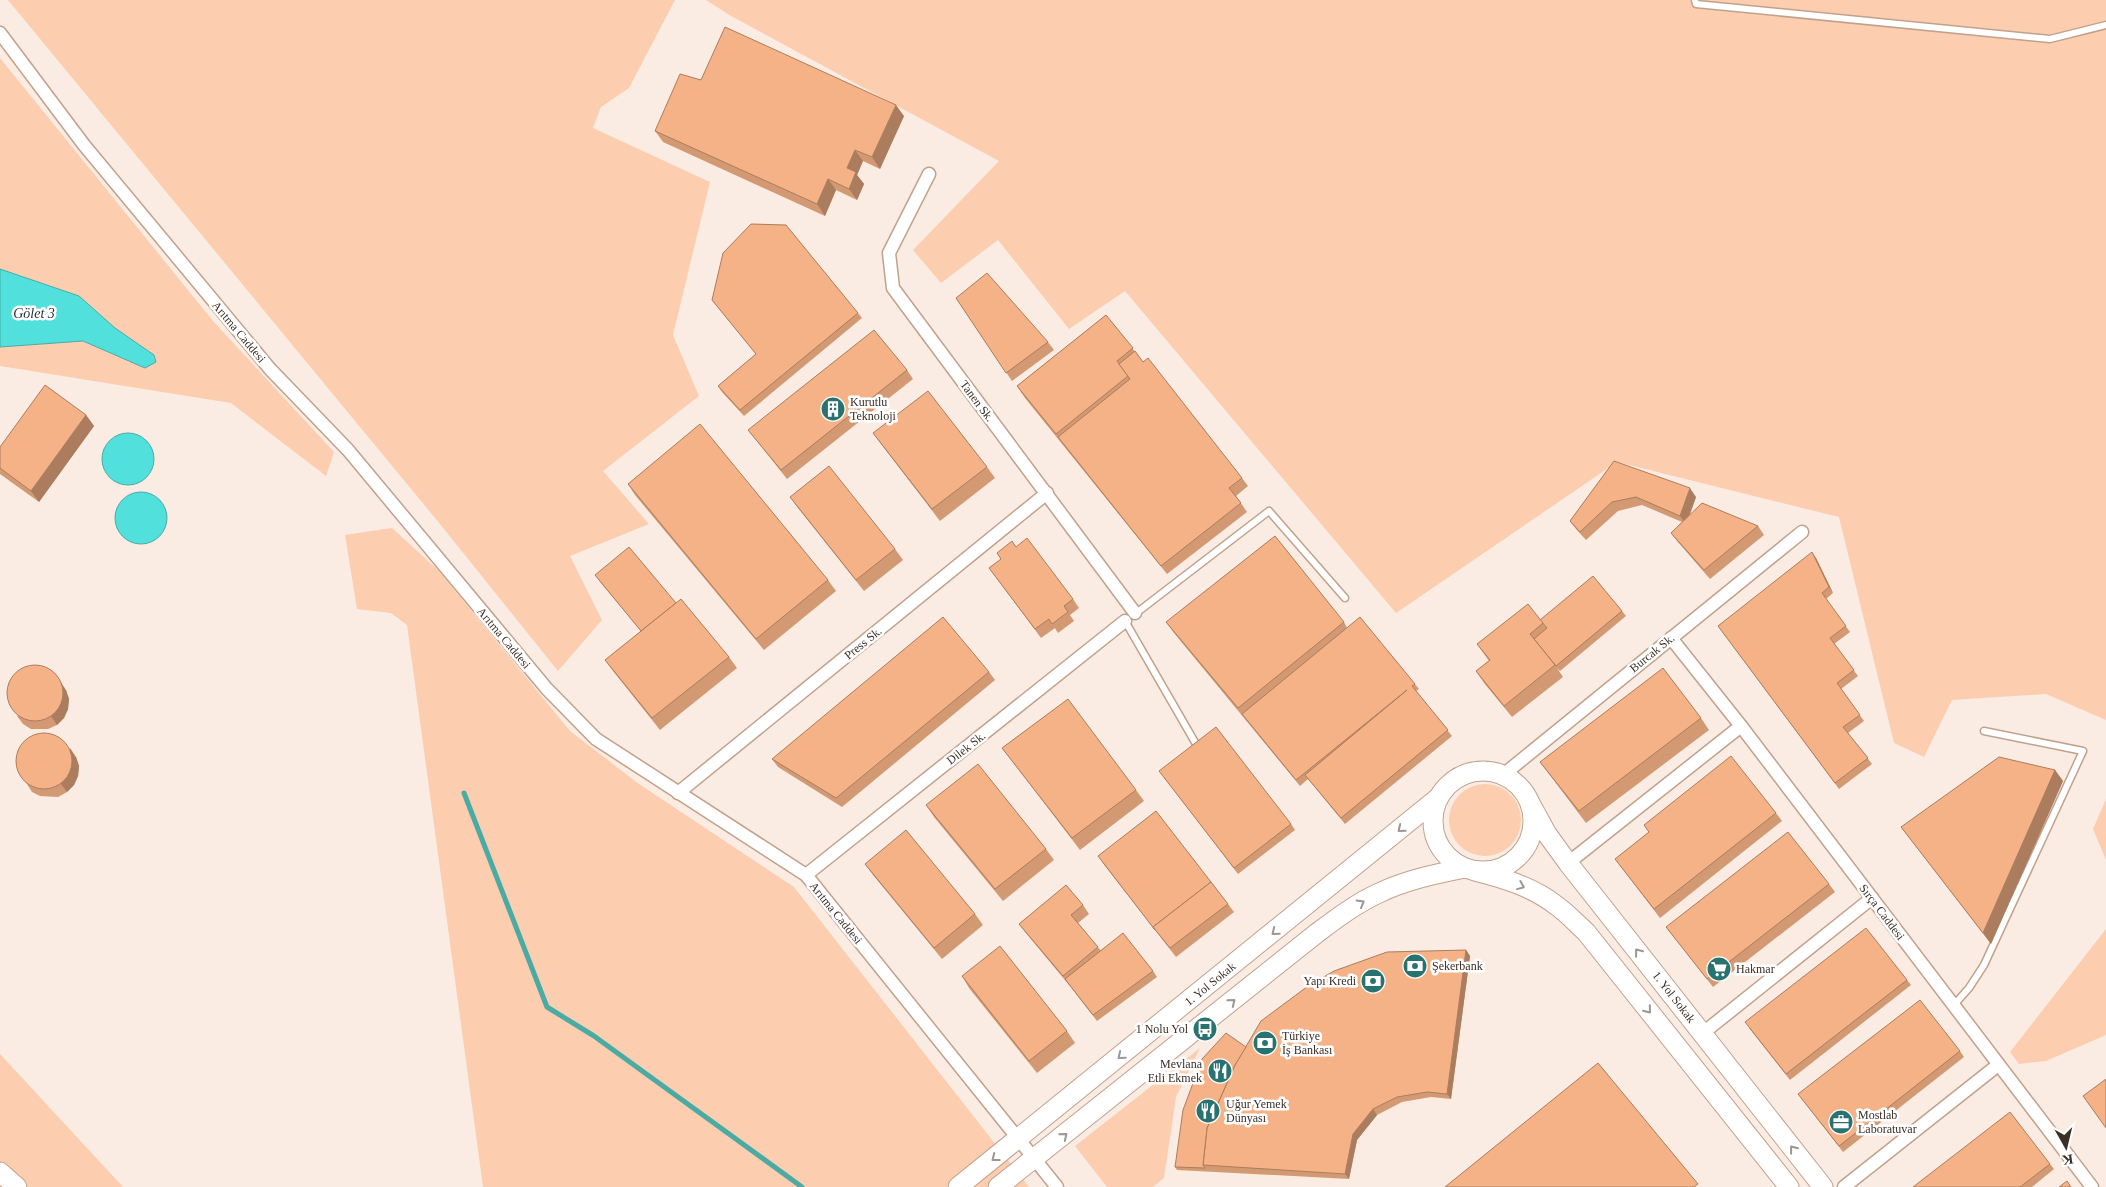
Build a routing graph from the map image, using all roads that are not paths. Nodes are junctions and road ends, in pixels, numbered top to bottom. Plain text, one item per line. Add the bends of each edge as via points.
1 (1695, 0) edge
2 (2106, 25) edge
3 (0, 34) edge
4 (929, 174) dead end
5 (1047, 492) junction
6 (1802, 532) dead end
7 (1345, 598) dead end
8 (1130, 617) junction
9 (1671, 638) junction
10 (1741, 726) junction
11 (1984, 731) dead end
12 (1196, 744) edge
13 (1504, 776) junction
14 (678, 792) junction
15 (1438, 798) junction
16 (1530, 803) junction
17 (1568, 863) junction
18 (1470, 870) junction
19 (806, 875) junction
20 (1872, 898) junction
21 (1954, 1005) junction
22 (1702, 1033) junction
23 (1998, 1065) junction
24 (1018, 1140) junction
25 (1035, 1159) junction
26 (0, 1172) edge
27 (16, 1187) edge
28 (958, 1187) edge
29 (998, 1187) edge
30 (1057, 1187) edge
31 (1790, 1187) edge
32 (1823, 1187) edge
33 (1844, 1187) edge
34 (2092, 1187) edge

1 - 2 lane via 1696,4 2050,39
3 - 14 street, Arıtma Caddesi via 84,145 270,369 348,450 547,689 596,739
4 - 5 street, Tanen Sk. via 888,253 893,288
5 - 8 street, Tanen Sk.
5 - 14 street, Press Sk.
6 - 9 street, Burcak Sk.
7 - 8 lane via 1269,511
8 - 12 lane
8 - 19 street, Dilek Sk.
9 - 10 street, Sırça Caddesi
9 - 13 street, Burcak Sk.
10 - 17 street
10 - 20 street, Sırça Caddesi
11 - 21 lane via 2082,752 1984,965
13 - 15 main road, 1. Yol Sokak via 1474,772 1447,786
13 - 16 main road, 1. Yol Sokak via 1515,782
14 - 19 street, Arıtma Caddesi
15 - 18 main road, 1. Yol Sokak via 1433,814 1434,831 1440,847 1450,860
15 -> 24 main road, 1. Yol Sokak
16 - 17 main road, 1. Yol Sokak
16 - 18 main road, 1. Yol Sokak via 1534,819 1532,835 1515,861 1488,871
22 -> 17 main road, 1. Yol Sokak
25 -> 18 main road, 1. Yol Sokak via 1345,912 1379,892 1413,880
18 -> 31 main road, 1. Yol Sokak via 1532,890 1556,905 1586,932
19 - 24 street, Arıtma Caddesi
20 - 21 street, Sırça Caddesi
20 - 22 street
21 - 23 street, Sırça Caddesi
32 -> 22 main road, 1. Yol Sokak
23 - 33 street
23 - 34 street, Sırça Caddesi
24 - 25 street, Arıtma Caddesi
24 -> 28 main road, 1. Yol Sokak
25 - 29 main road, 1. Yol Sokak
25 - 30 street, Arıtma Caddesi
26 - 27 main road

